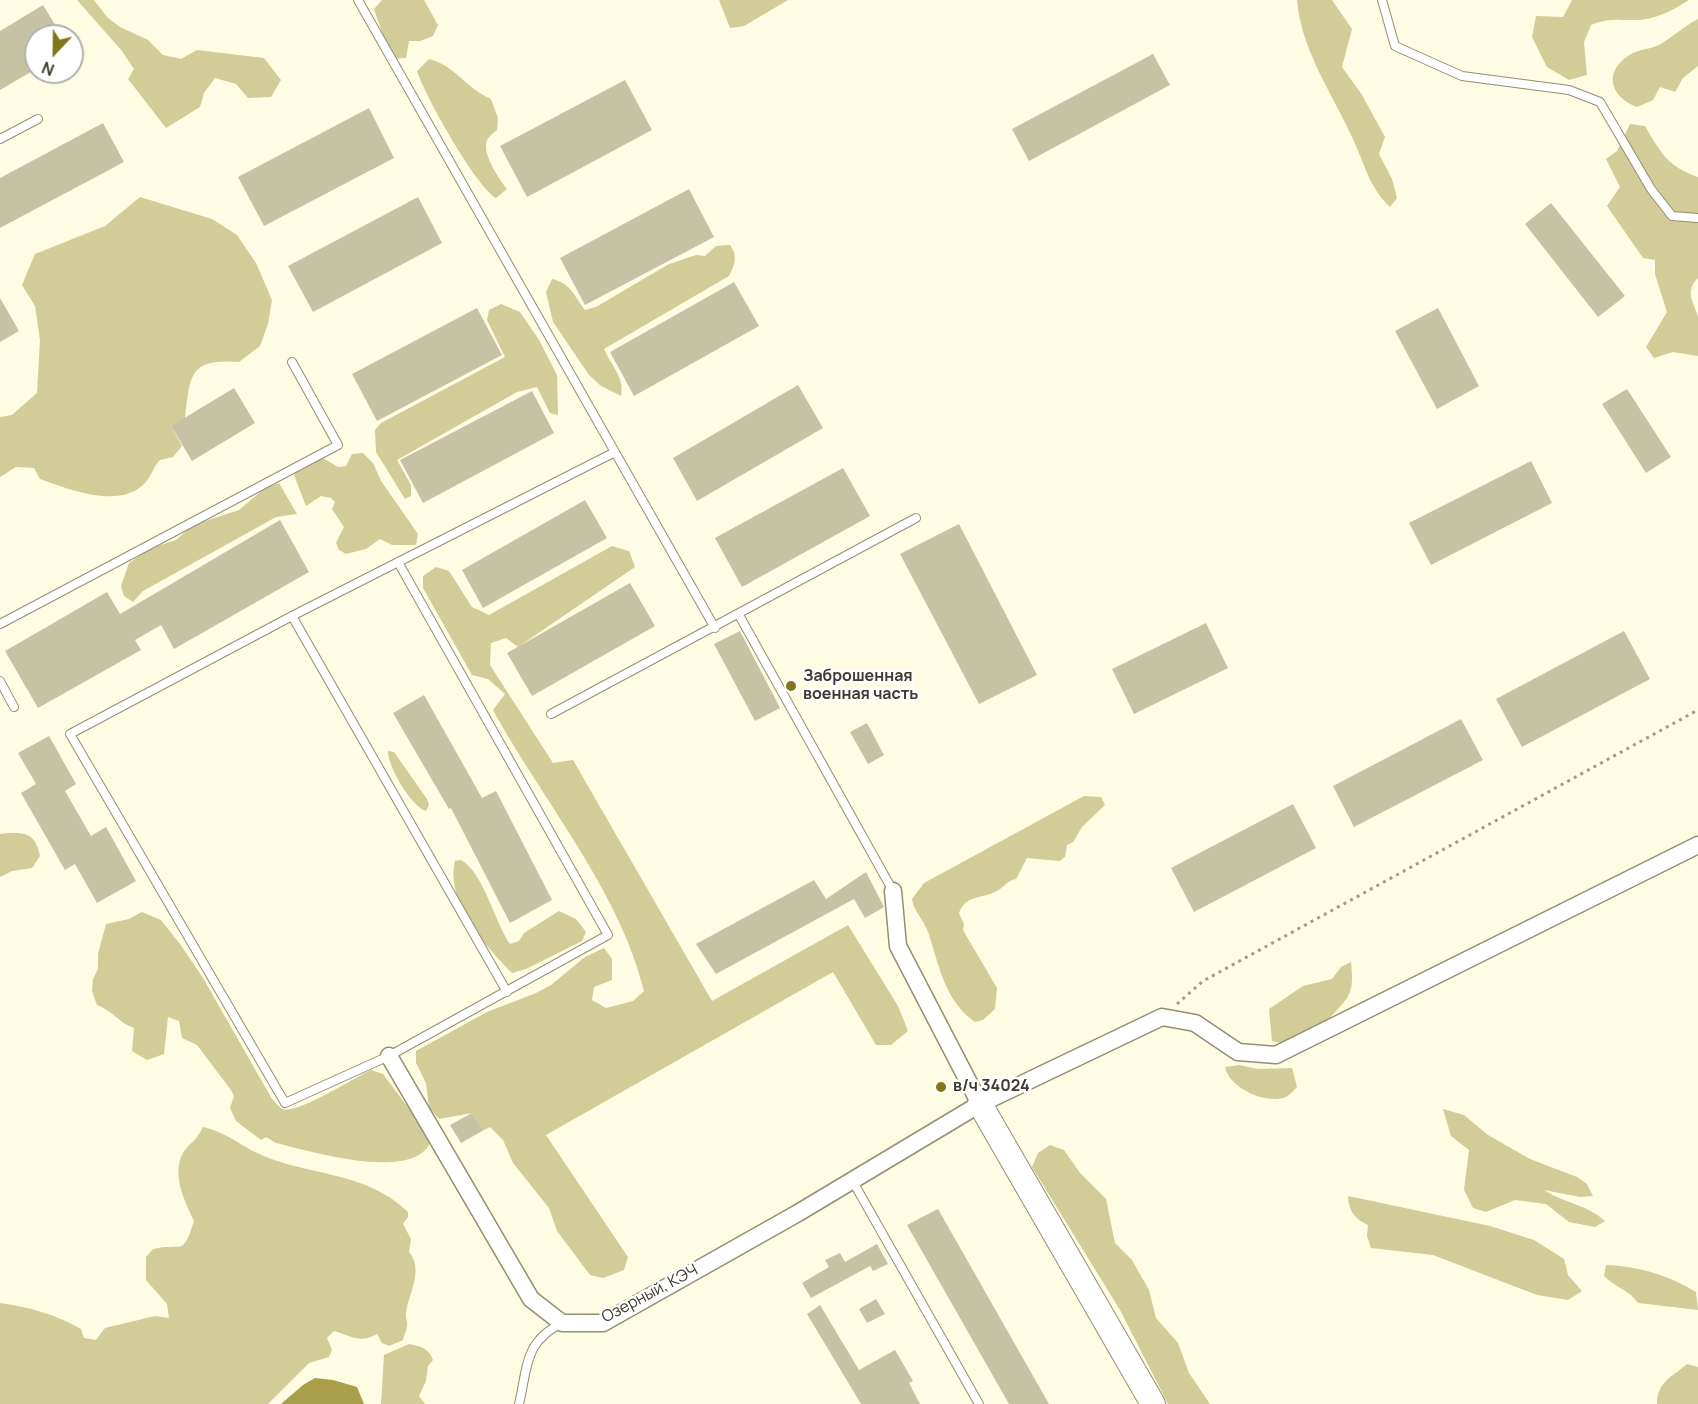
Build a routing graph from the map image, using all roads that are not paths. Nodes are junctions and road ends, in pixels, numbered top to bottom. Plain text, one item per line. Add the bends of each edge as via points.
1 (358, 0) edge
2 (1382, 0) edge
3 (38, 119) dead end
4 (0, 139) edge
5 (1698, 218) edge
6 (292, 362) dead end
7 (615, 452) junction
8 (916, 518) dead end
9 (398, 562) junction
10 (739, 615) junction
11 (292, 616) junction
12 (0, 624) edge
13 (715, 628) junction
14 (0, 681) edge
15 (14, 707) dead end
16 (551, 714) dead end
17 (1698, 845) edge
18 (893, 891) joint
19 (507, 992) junction
20 (389, 1056) junction
21 (980, 1104) junction
22 (852, 1180) junction
23 (562, 1323) junction
24 (519, 1404) edge
25 (979, 1404) edge
26 (1153, 1404) edge

1 - 7 lane
2 - 5 lane via 1395,46 1462,76 1569,90 1600,102 1651,189 1672,216
3 - 4 lane
6 - 12 lane via 338,445
7 - 9 lane
7 - 13 lane
8 - 10 lane
9 - 11 lane
9 - 19 lane via 608,935
10 - 13 lane
10 - 18 lane
11 - 19 lane
11 - 20 lane via 70,734 285,1103
13 - 16 lane
14 - 15 lane
17 - 21 street, Озерный, КЭЧ via 1276,1055 1238,1052 1195,1023 1162,1017
18 - 21 street via 898,946
19 - 20 lane
20 - 23 street via 531,1299
21 - 22 street, Озерный, КЭЧ
21 - 26 street
22 - 23 street, Озерный, КЭЧ via 603,1323
22 - 25 lane
23 - 24 lane via 543,1332 531,1348

